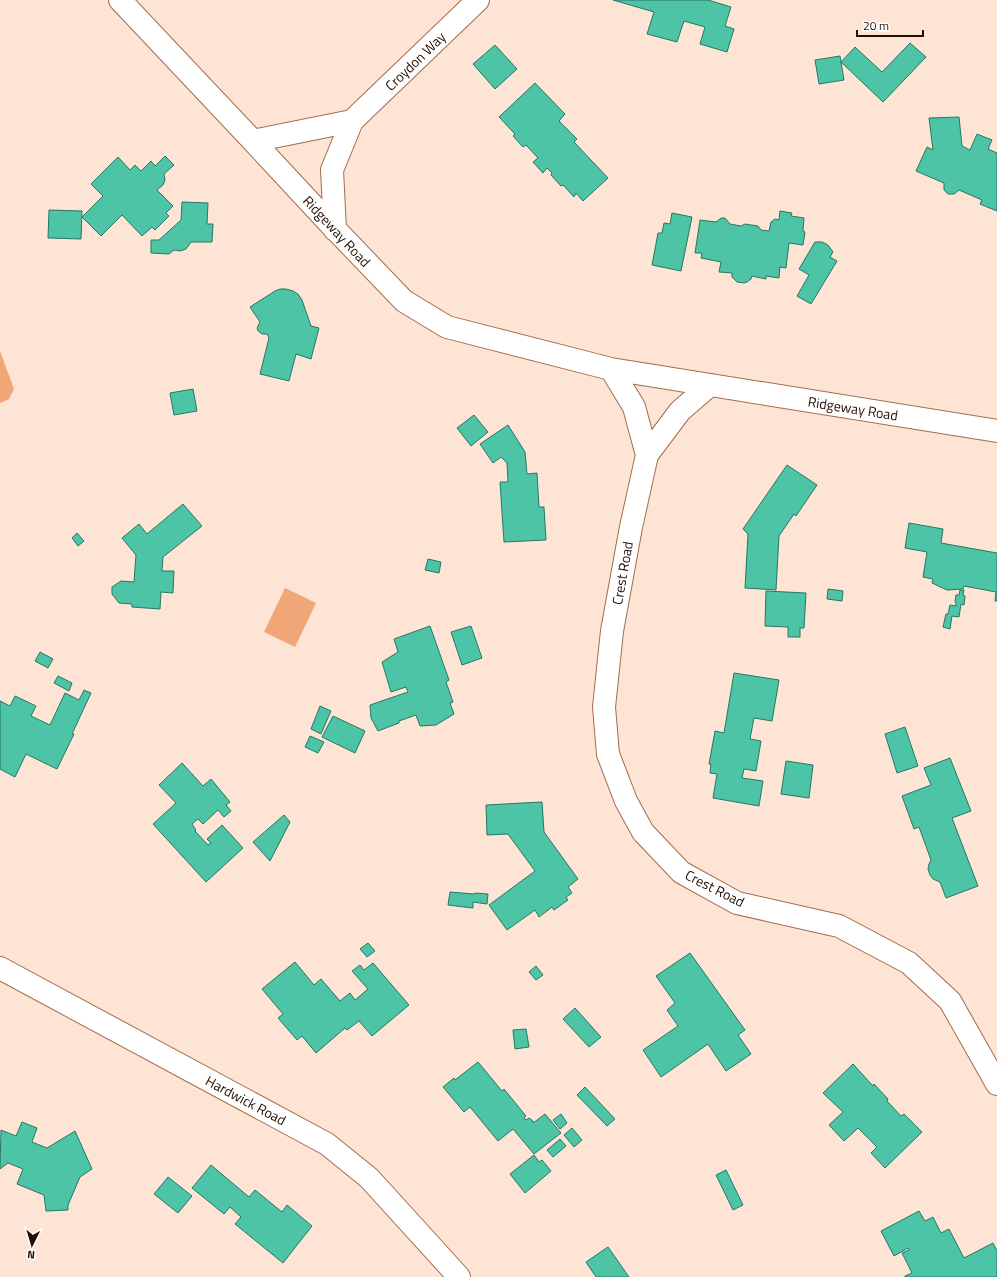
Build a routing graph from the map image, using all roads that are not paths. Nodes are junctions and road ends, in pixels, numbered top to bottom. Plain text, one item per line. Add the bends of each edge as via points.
1 (120, 0) edge
2 (478, 0) edge
3 (352, 121) junction
4 (253, 140) junction
5 (335, 230) junction
6 (611, 368) junction
7 (710, 385) junction
8 (997, 431) edge
9 (647, 455) junction
10 (0, 968) edge
11 (997, 1084) edge
12 (459, 1277) edge

1 - 4 street, Ridgeway Road
2 - 3 street, Croydon Way
3 - 4 street
3 - 5 street, Croydon Way via 332,170
4 - 5 street, Ridgeway Road
5 - 6 street, Ridgeway Road via 404,302 447,327
6 - 7 street, Ridgeway Road
6 - 9 street via 634,407
7 - 8 street, Ridgeway Road
7 - 9 street via 680,411
9 - 11 street, Crest Road via 612,630 604,707 608,754 626,801 643,832 681,872 737,903 839,926 909,963 950,1001
10 - 12 street, Hardwick Road via 327,1144 369,1178

